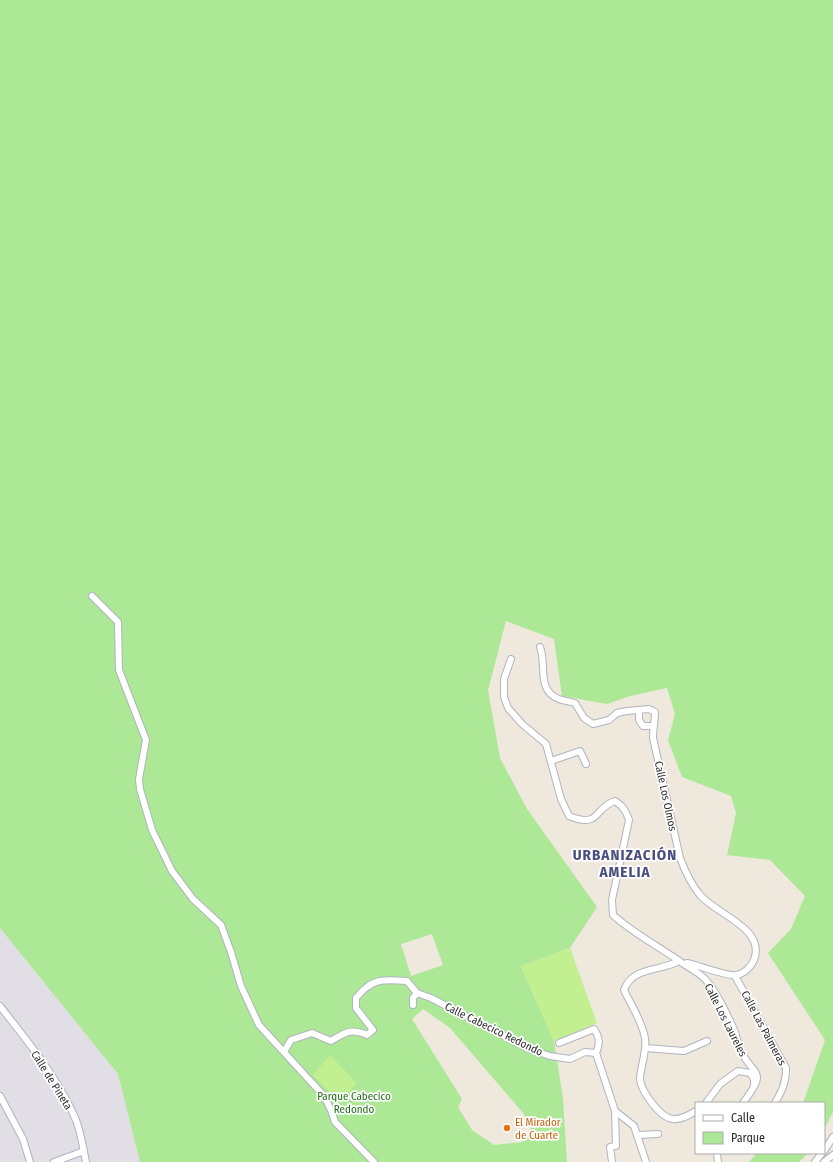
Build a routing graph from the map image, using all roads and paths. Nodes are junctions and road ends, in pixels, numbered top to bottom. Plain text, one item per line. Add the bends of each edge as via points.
1 (92, 596) dead end
2 (540, 647) dead end
3 (511, 659) dead end
4 (639, 710) junction
5 (652, 726) junction
6 (551, 761) junction
7 (586, 764) dead end
8 (679, 961) junction
9 (736, 976) junction
10 (417, 993) junction
11 (413, 1005) dead end
12 (0, 1006) edge
13 (707, 1041) dead end
14 (559, 1043) dead end
15 (645, 1048) junction
16 (284, 1052) junction
17 (596, 1053) junction
18 (754, 1089) junction
19 (0, 1096) edge
20 (707, 1102) edge
21 (744, 1102) edge
22 (776, 1102) edge
23 (615, 1111) junction
24 (695, 1112) edge
25 (658, 1134) dead end
26 (638, 1136) junction
27 (833, 1137) edge
28 (84, 1151) junction
29 (825, 1152) edge
30 (833, 1156) edge
31 (822, 1157) edge
32 (30, 1162) edge
33 (54, 1162) edge
34 (86, 1162) edge
35 (374, 1162) edge
36 (612, 1162) edge
37 (646, 1162) edge
38 (815, 1162) edge

1 - 16 street via 118,622 119,670 146,740 139,779 152,830 172,871 189,894 221,926 241,986 259,1025
2 - 4 street, Calle Los Olmos via 544,656 544,687 559,699 575,703 584,718 593,724 609,720 617,713
3 - 6 street via 504,679 504,697 508,708 546,744
4 - 5 street via 639,720 643,726
4 - 5 street, Calle Los Olmos via 649,709 655,712
5 - 9 street, Calle Los Olmos via 680,858 686,874 705,900 752,935 756,944 754,961 746,971
6 - 7 street via 580,751
6 - 8 street via 561,799 569,816 585,821 594,818 608,803 615,801 624,808 629,820 612,900 613,915
8 - 9 street
8 - 15 street via 668,967 641,972 627,981 624,990 642,1027 646,1039
8 - 18 street, Calle Los Laureles via 692,968 714,991 742,1053 758,1073
9 - 22 street, Calle Las Palmeras via 786,1068 784,1088
10 - 11 street via 413,998
10 - 16 street, Calle Cabecico Redondo via 407,981 383,979 363,989 356,998 356,1008 373,1030 368,1035 357,1030 346,1032 331,1041 312,1033 291,1040
10 - 17 street, Calle Cabecico Redondo via 529,1049 570,1059 585,1052
12 - 28 street, Calle de Pineta via 61,1091 76,1122
13 - 15 street via 684,1051
14 - 17 street via 594,1029 600,1045
15 - 24 street via 640,1079 642,1088 662,1116 682,1118
16 - 35 street via 324,1096 334,1122
17 - 23 street
18 - 20 street via 752,1075 738,1071 720,1084
18 - 21 street
19 - 32 street via 23,1139
23 - 26 street via 634,1126
23 - 36 street via 616,1146 610,1147
25 - 26 street
26 - 37 street
27 - 29 street
28 - 33 street
28 - 34 street, Calle de Pineta
30 - 31 street
31 - 38 street

